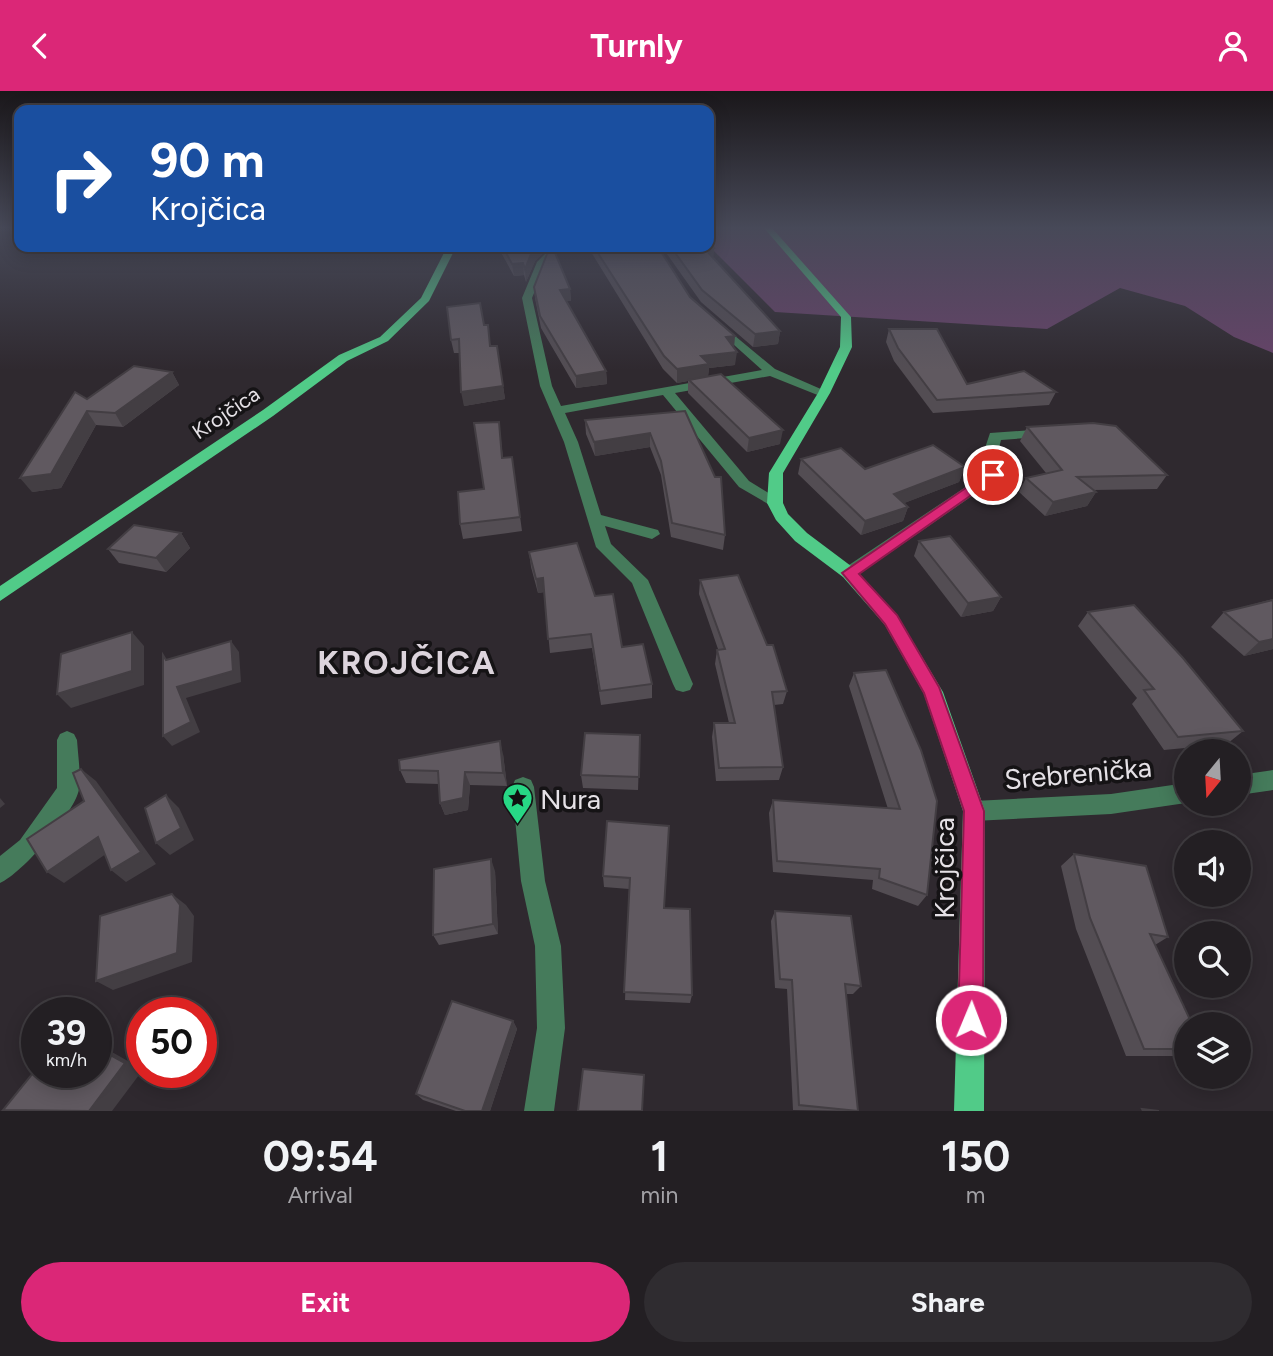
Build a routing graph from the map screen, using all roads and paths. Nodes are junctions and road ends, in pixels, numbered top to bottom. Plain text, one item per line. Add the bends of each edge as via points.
1 (437, 276) edge
2 (536, 276) edge
3 (810, 276) edge
4 (704, 314) edge
5 (771, 372) junction
6 (667, 392) junction
7 (824, 393) junction
8 (555, 411) junction
9 (1058, 433) edge
10 (775, 503) junction
11 (594, 518) junction
12 (652, 534) dead end
13 (849, 573) junction
14 (0, 595) edge
15 (683, 684) dead end
16 (67, 740) dead end
17 (1273, 780) edge
18 (1251, 783) edge
19 (523, 787) dead end
20 (1174, 795) edge
21 (974, 811) junction
22 (0, 871) edge
23 (539, 1111) edge
24 (969, 1111) edge

1 - 14 main road, Krojčica via 425,299 384,339 343,358
2 - 8 street via 527,298
3 - 7 main road via 846,317 846,347
4 - 5 street
5 - 6 street
5 - 7 street
6 - 8 street
6 - 10 street via 744,484
7 - 10 main road via 776,473
8 - 11 street via 571,442
9 - 13 street via 995,436 992,448 1001,465 981,485
10 - 13 main road, Krojčica via 801,537
11 - 12 street
11 - 15 street via 604,547 639,580
13 - 21 main road, Krojčica via 891,620 933,692
16 - 22 street via 68,791 28,848
17 - 18 street
19 - 23 street via 533,881 548,946 551,1028
20 - 21 street, Srebrenička via 1111,804
21 - 24 main road, Krojčica

